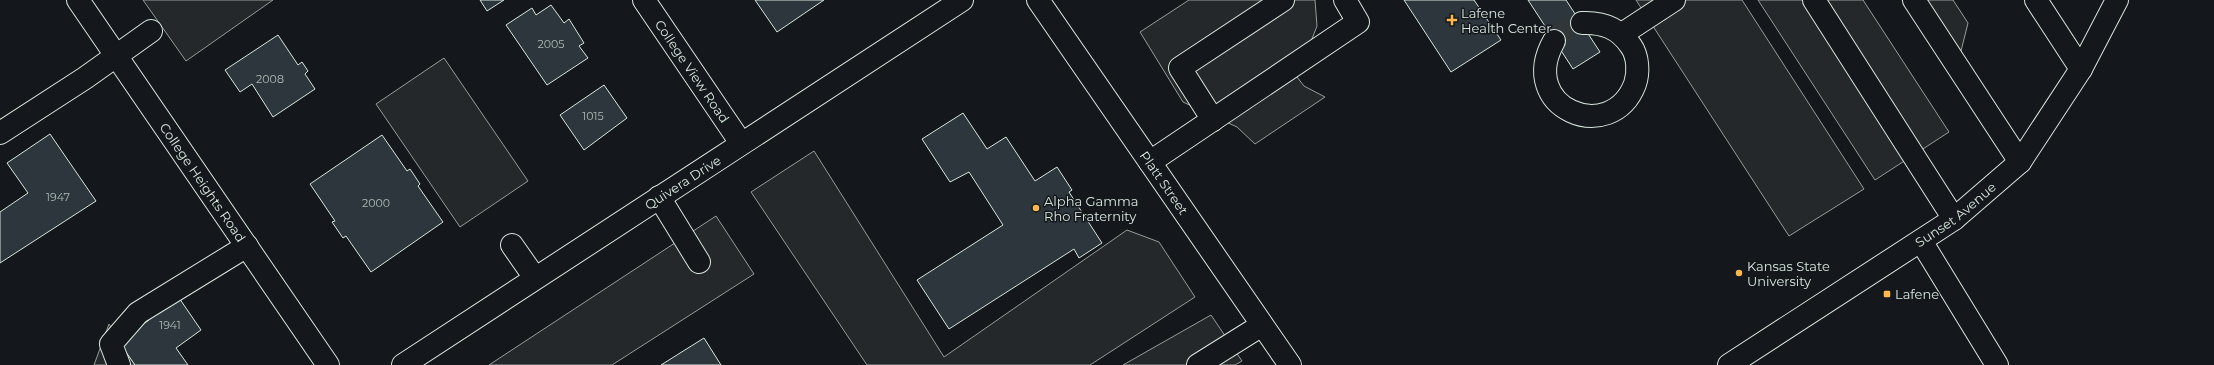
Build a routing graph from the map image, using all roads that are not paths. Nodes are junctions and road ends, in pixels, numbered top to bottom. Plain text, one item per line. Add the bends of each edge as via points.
1 (78, 0) edge
2 (644, 0) edge
3 (962, 0) edge
4 (1038, 0) edge
5 (1283, 0) edge
6 (1344, 0) edge
7 (1674, 0) edge
8 (1814, 0) edge
9 (1914, 0) edge
10 (2036, 0) edge
11 (2117, 0) edge
12 (1582, 23) tunnel mouth
13 (151, 31) dead end
14 (1622, 34) junction
15 (1554, 41) tunnel mouth
16 (116, 56) junction
17 (2081, 69) junction
18 (1213, 120) junction
19 (0, 132) edge
20 (741, 142) junction
21 (1150, 162) junction
22 (2020, 162) junction
23 (659, 197) junction
24 (1954, 219) junction
25 (1922, 241) junction
26 (512, 245) dead end
27 (247, 246) junction
28 (699, 262) dead end
29 (535, 278) junction
30 (1262, 325) junction
31 (119, 365) edge
32 (328, 365) edge
33 (403, 365) edge
34 (1198, 365) edge
35 (1290, 365) edge
36 (1729, 365) edge
37 (1997, 365) edge

1 - 16 street, College Heights Road
2 - 20 street, College View Road
3 - 20 street, Quivera Drive
4 - 21 street, Platt Street
5 - 18 street via 1180,68
6 - 18 street via 1358,22
7 - 14 street
8 - 24 street
9 - 22 street
10 - 17 street
11 - 17 street, Sunset Avenue
12 - 14 street via 1596,22 1610,26
13 - 16 street
14 - 15 street via 1632,47 1637,63 1637,78 1632,92 1622,104 1609,112 1594,116 1579,114 1565,108 1554,98 1546,84 1546,54
16 - 19 street
16 - 27 street, College Heights Road
17 - 22 street, Sunset Avenue
18 - 21 street
20 - 23 street, Quivera Drive
21 - 30 street, Platt Street
22 - 24 street, Sunset Avenue
23 - 28 street
23 - 29 street, Quivera Drive
24 - 25 street, Sunset Avenue
25 - 36 street, Sunset Avenue
25 - 37 street
26 - 29 street
27 - 31 street via 138,313 111,344
27 - 32 street, College Heights Road
29 - 33 street, Quivera Drive
30 - 34 street
30 - 35 street, Platt Street

